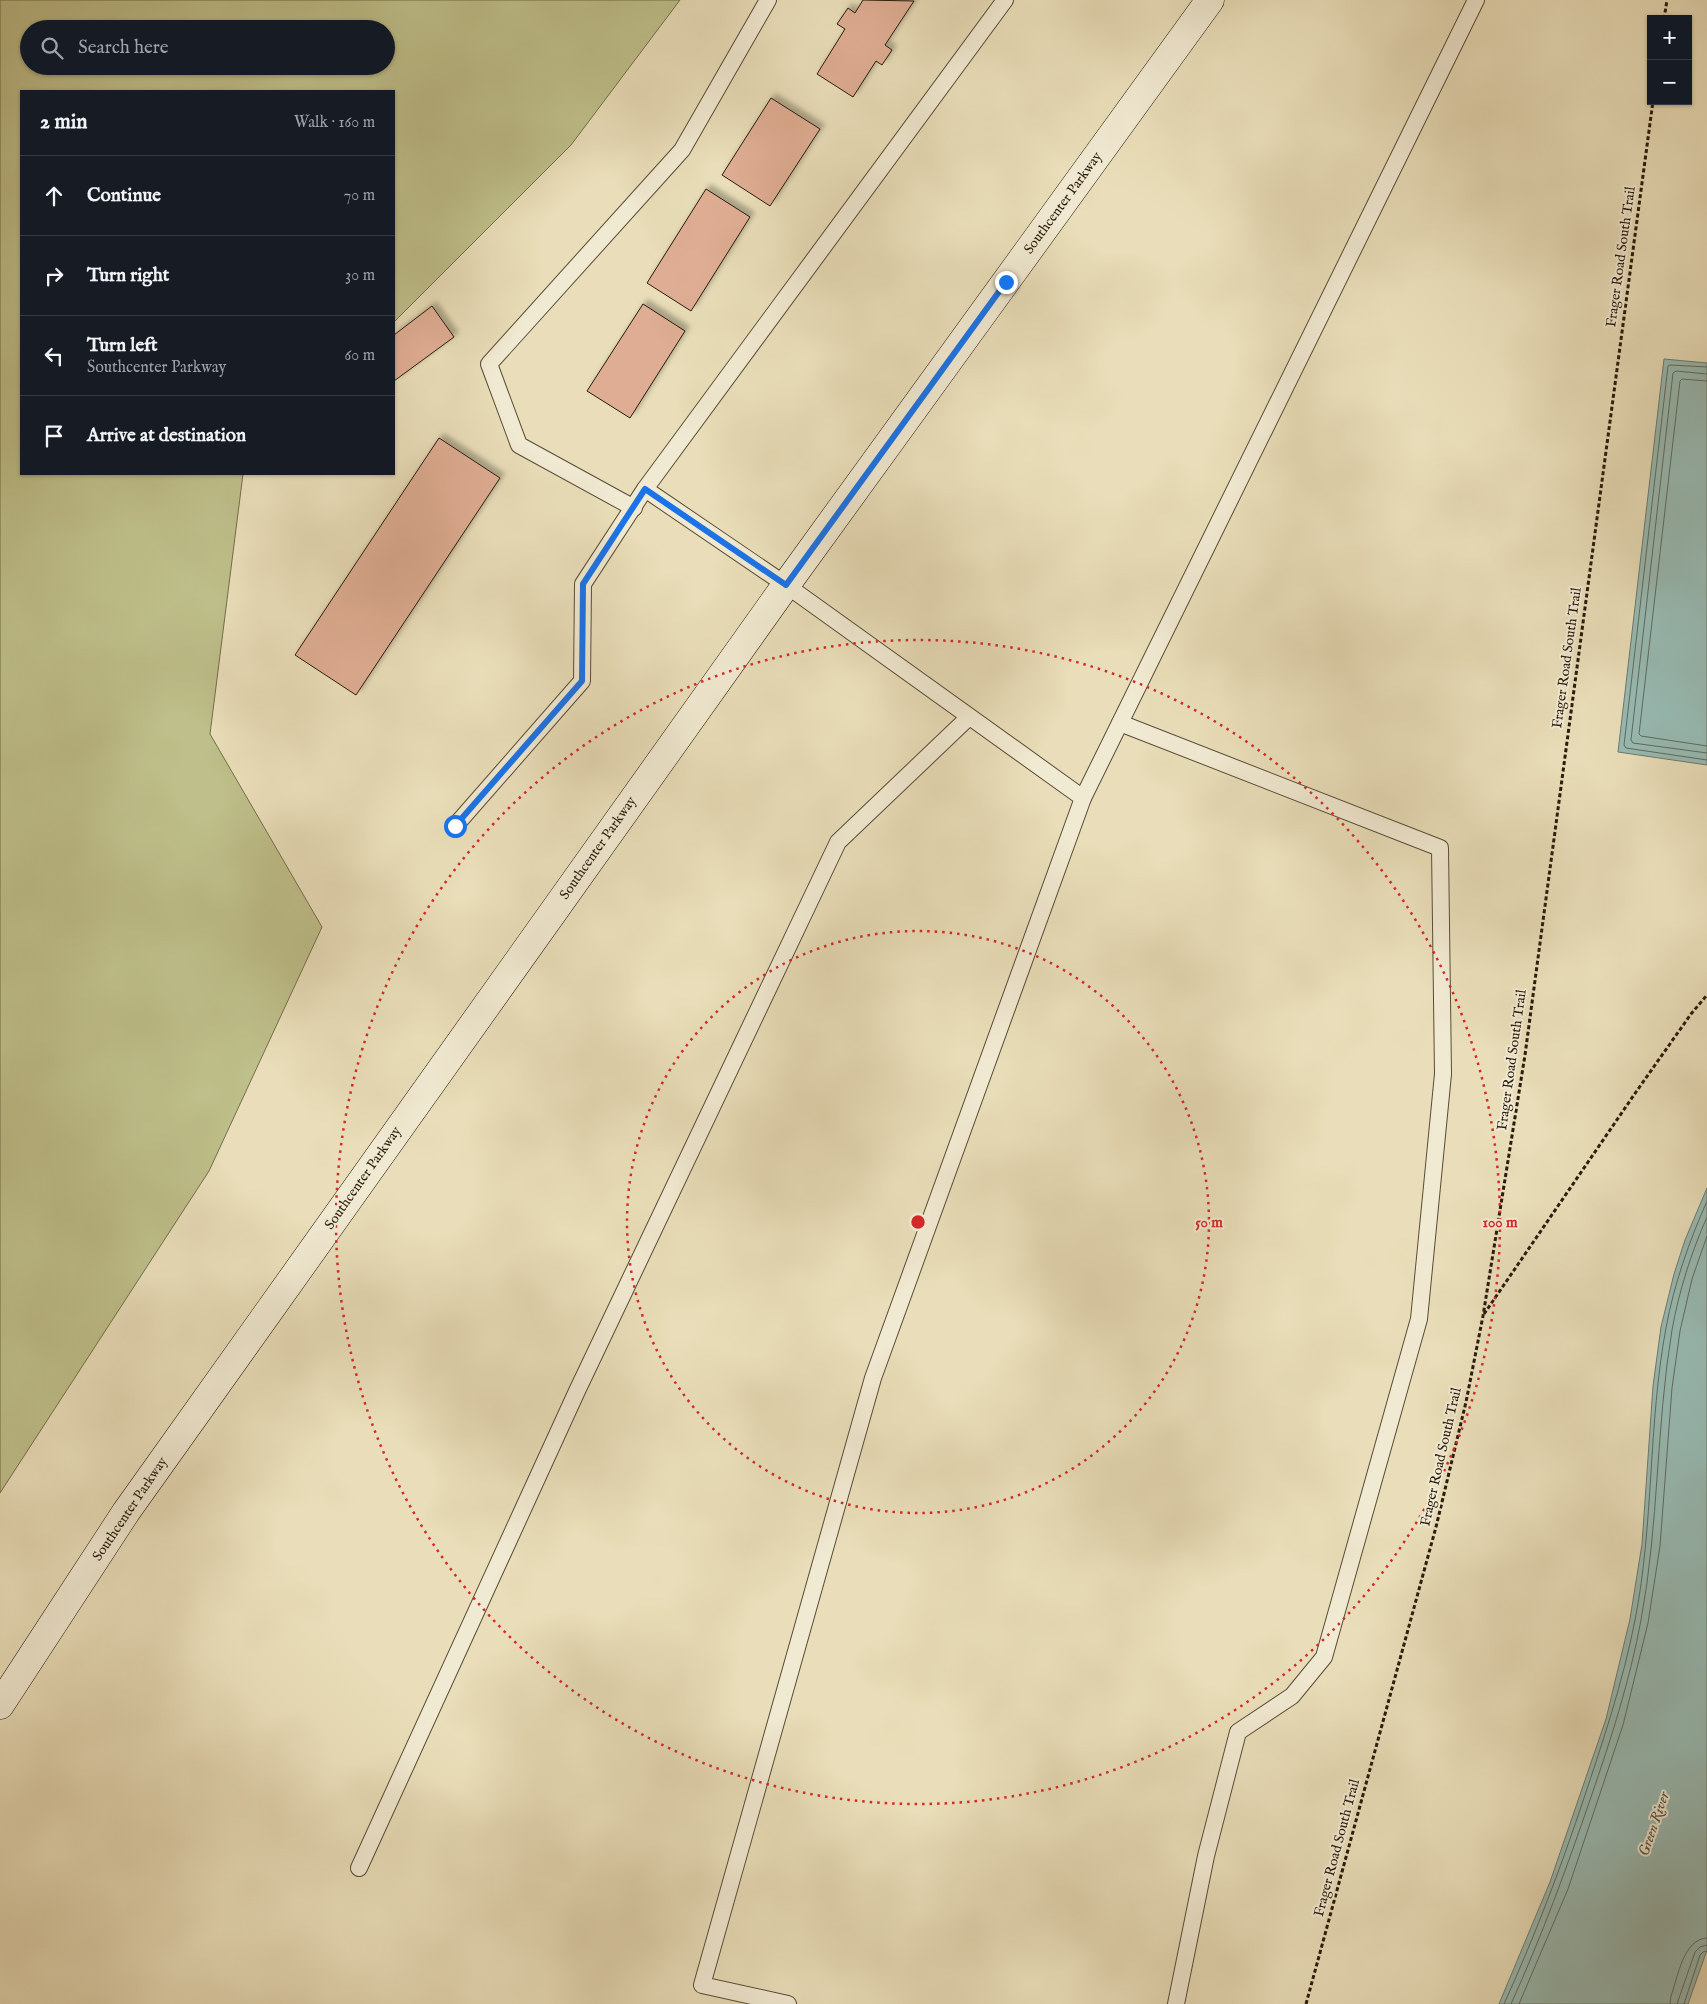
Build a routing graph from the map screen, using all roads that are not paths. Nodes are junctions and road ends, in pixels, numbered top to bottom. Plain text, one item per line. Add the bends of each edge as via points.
1 (768, 0) edge
2 (1005, 0) edge
3 (1210, 0) edge
4 (1476, 0) edge
5 (645, 489) junction
6 (634, 508) junction
7 (786, 585) junction
8 (969, 717) junction
9 (1120, 723) junction
10 (1083, 798) junction
11 (455, 826) dead end
12 (0, 1705) edge
13 (358, 1868) dead end
14 (788, 2004) edge
15 (1176, 2004) edge

1 - 6 lane via 682,150 489,364 519,445
2 - 5 lane
3 - 7 main road, Southcenter Parkway
4 - 9 lane
5 - 6 lane
5 - 7 lane
6 - 11 lane via 583,584 582,681
7 - 8 lane
7 - 12 main road, Southcenter Parkway via 126,1512
8 - 10 lane
8 - 13 lane via 838,842 577,1391
9 - 10 lane
9 - 15 lane via 1440,848 1443,1074 1419,1319 1324,1657 1292,1696 1238,1732 1206,1856
10 - 14 lane via 873,1378 702,1985

